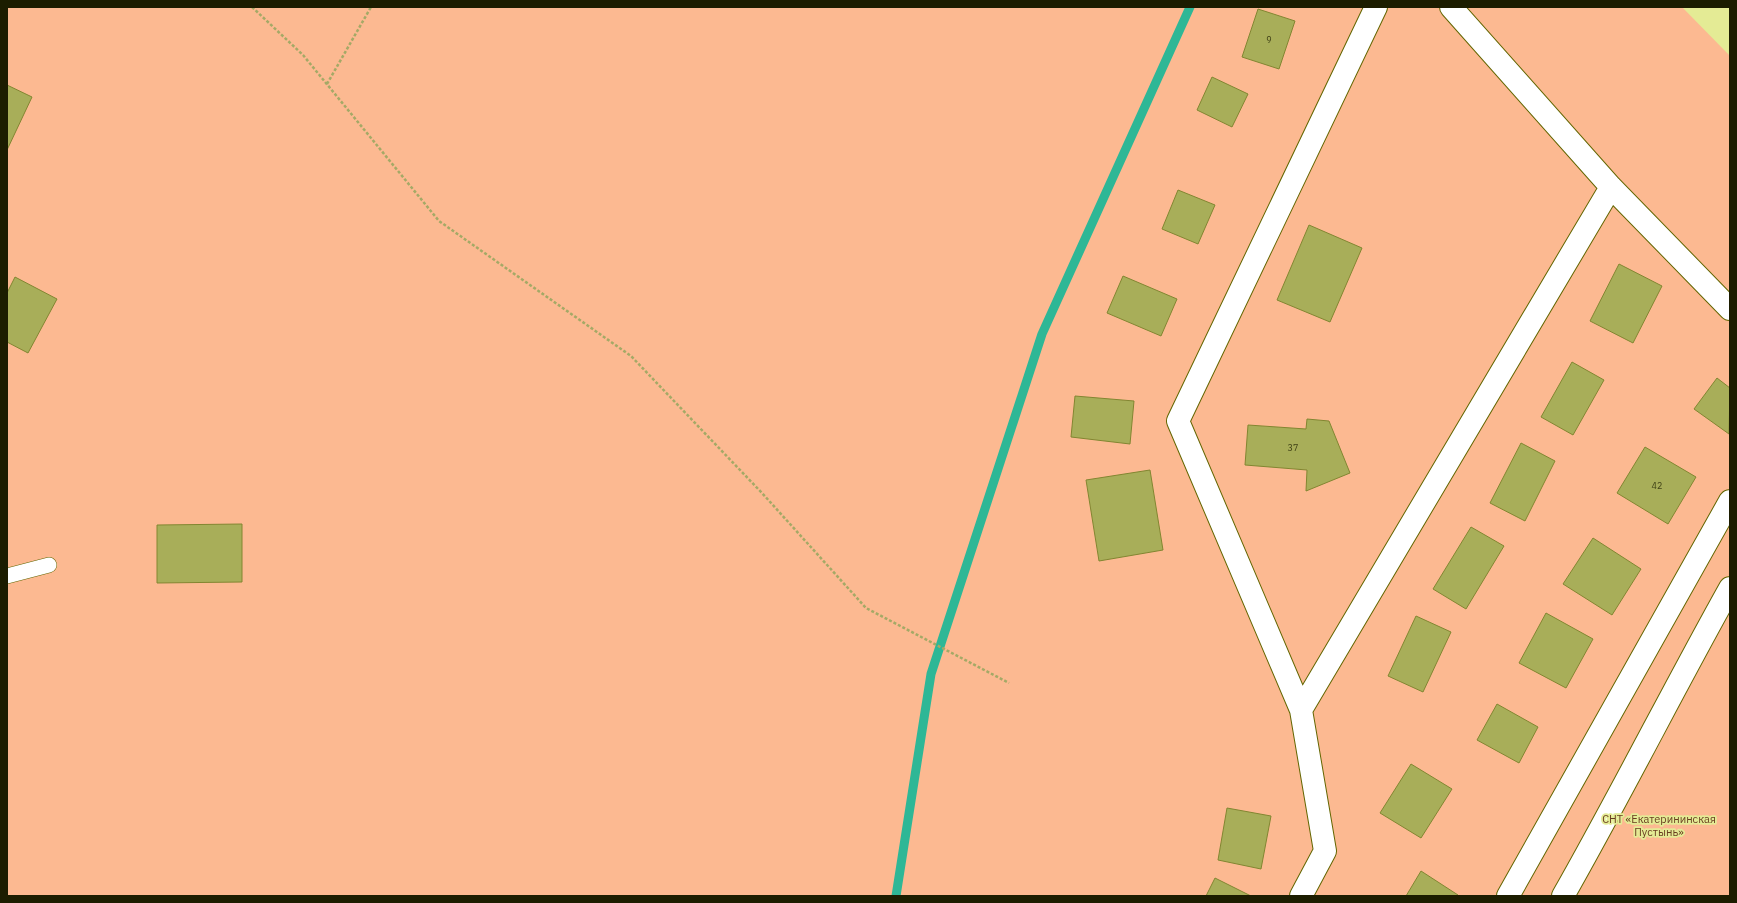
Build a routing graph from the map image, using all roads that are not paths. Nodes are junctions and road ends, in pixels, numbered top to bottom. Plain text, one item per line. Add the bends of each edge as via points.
1 (1376, 7) edge
2 (1451, 7) edge
3 (1611, 187) junction
4 (1730, 309) edge
5 (1730, 501) edge
6 (49, 565) dead end
7 (7, 576) edge
8 (1730, 588) edge
9 (1301, 710) junction
10 (1301, 896) edge
11 (1508, 896) edge
12 (1563, 896) edge

1 - 9 street via 1178,421
2 - 3 street
3 - 4 street
3 - 9 street
5 - 11 street
6 - 7 lane
8 - 12 street
9 - 10 street via 1325,851

